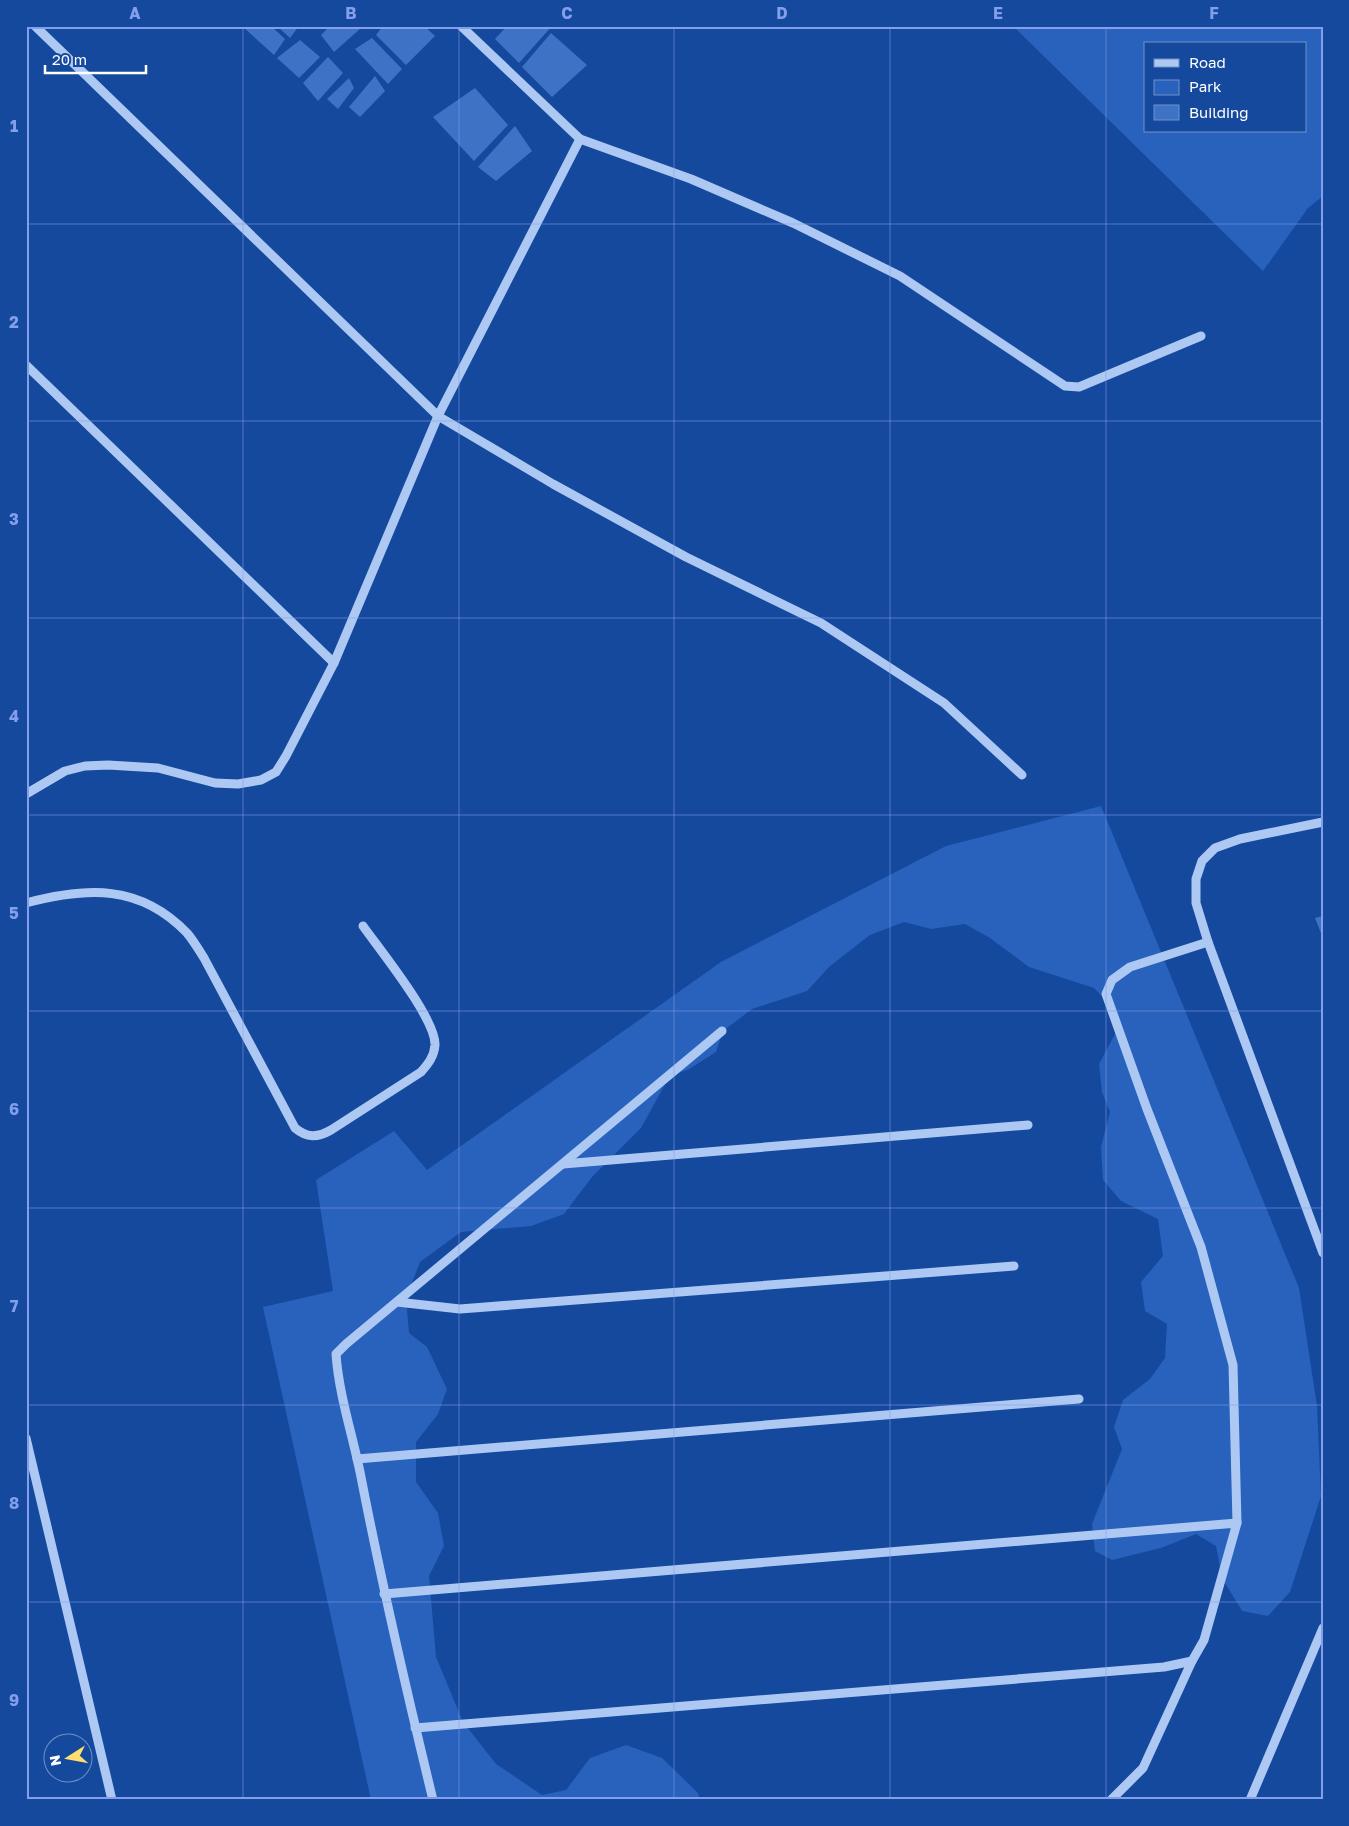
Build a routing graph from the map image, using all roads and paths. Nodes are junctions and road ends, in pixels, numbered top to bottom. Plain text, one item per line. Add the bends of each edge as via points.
1 (36, 26) edge
2 (461, 26) edge
3 (580, 139) junction
4 (1201, 336) dead end
5 (26, 365) edge
6 (438, 416) junction
7 (334, 663) junction
8 (1022, 775) dead end
9 (26, 794) edge
10 (1323, 822) edge
11 (26, 903) edge
12 (363, 926) dead end
13 (1208, 942) junction
14 (722, 1031) dead end
15 (1028, 1125) dead end
16 (562, 1164) junction
17 (1323, 1253) edge
18 (1014, 1266) dead end
19 (397, 1302) junction
20 (1079, 1399) dead end
21 (26, 1438) edge
22 (357, 1459) junction
23 (1237, 1523) junction
24 (384, 1594) junction
25 (1323, 1628) edge
26 (1192, 1662) junction
27 (415, 1728) junction
28 (112, 1800) edge
29 (433, 1800) edge
30 (1111, 1800) edge
31 (1250, 1800) edge

1 - 6 street
2 - 3 street
3 - 4 street via 699,182 793,223 900,276 1065,386 1079,387
3 - 6 street
5 - 7 street
6 - 7 street
6 - 8 street via 670,548 821,623 944,703
7 - 9 street via 286,756 276,772 261,780 215,783 158,768 86,766 65,771
10 - 13 street via 1240,839 1216,848 1202,861 1196,879 1196,903
11 - 12 street via 54,896 115,893 144,901 168,915 188,934 204,958 294,1128 313,1137 331,1130 421,1072 431,1061 435,1045 432,1029 419,1006
13 - 17 street
13 - 23 street via 1130,967 1112,980 1106,994 1201,1246 1234,1365
14 - 16 street
15 - 16 street
16 - 19 street
18 - 19 street via 460,1308
19 - 22 street via 336,1354
20 - 22 street
21 - 28 street
22 - 24 street
23 - 24 street
23 - 26 street via 1204,1640
24 - 27 street
25 - 31 street
26 - 27 street via 1154,1668
26 - 30 street via 1143,1768
27 - 29 street

